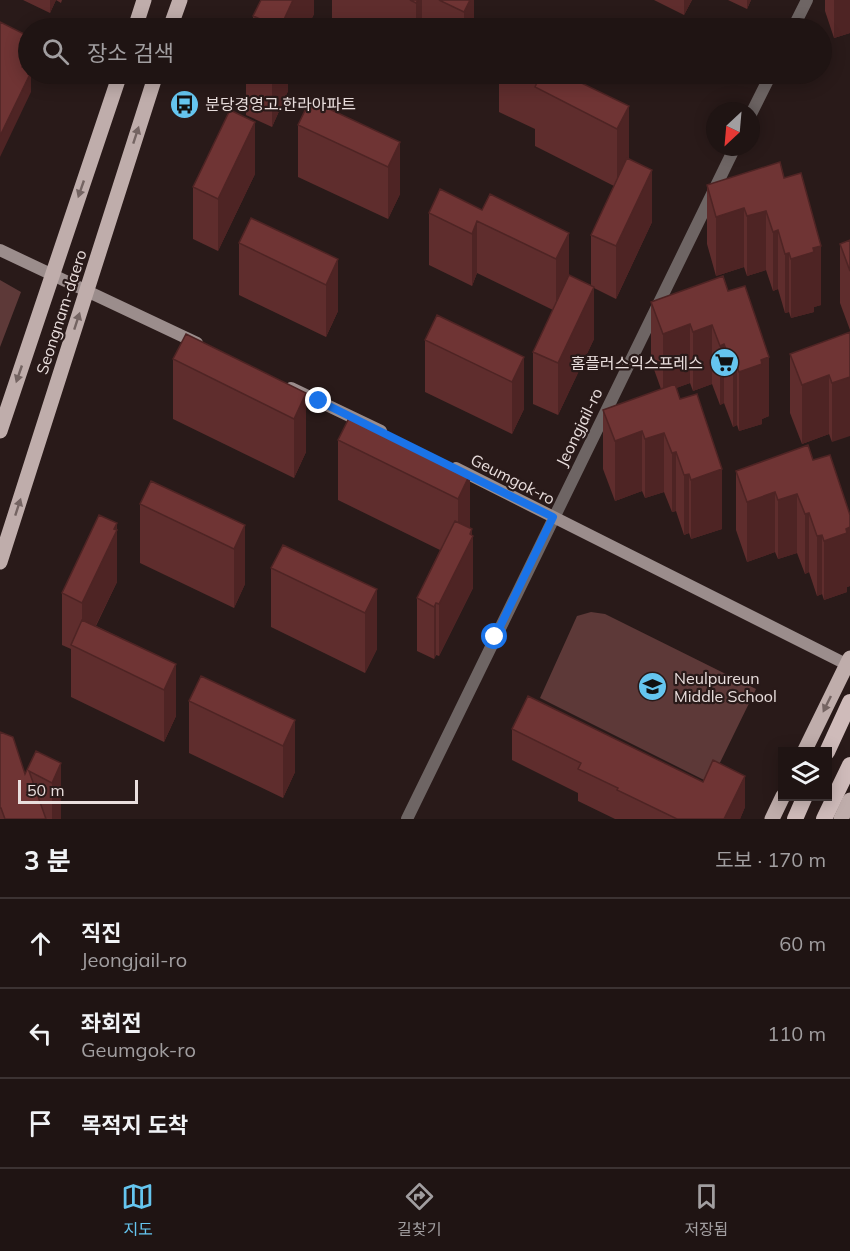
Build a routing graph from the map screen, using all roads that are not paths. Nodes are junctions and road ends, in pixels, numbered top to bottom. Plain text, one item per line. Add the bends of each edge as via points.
1 (144, 0) edge
2 (180, 0) edge
3 (807, 0) edge
4 (138, 18) edge
5 (174, 18) edge
6 (798, 18) edge
7 (117, 84) edge
8 (153, 84) edge
9 (766, 84) edge
10 (757, 102) edge
11 (731, 156) edge
12 (0, 250) edge
13 (52, 275) junction
14 (86, 291) junction
15 (205, 347) edge
16 (278, 382) edge
17 (0, 430) edge
18 (396, 438) edge
19 (448, 465) edge
20 (553, 517) junction
21 (0, 562) edge
22 (848, 661) edge
23 (850, 702) edge
24 (806, 747) edge
25 (828, 747) edge
26 (850, 765) edge
27 (850, 800) edge
28 (781, 801) edge
29 (803, 801) edge
30 (407, 819) edge
31 (772, 819) edge
32 (795, 819) edge
33 (824, 819) edge
34 (841, 819) edge

1 - 4 main road
2 - 5 main road
3 - 6 street
7 -> 13 main road, Seongnam-daero
14 -> 8 main road, Seongnam-daero
9 - 10 street
11 - 20 street, Jeongjail-ro
12 - 13 main road
13 - 14 main road
13 -> 17 main road, Seongnam-daero
14 - 15 main road
21 -> 14 main road, Seongnam-daero
16 - 18 main road
19 - 20 main road, Geumgok-ro
20 - 22 main road, Geumgok-ro
20 - 30 street, Jeongjail-ro
22 -> 24 main road
23 - 25 highway
26 - 33 highway
27 - 34 main road
28 - 31 main road
29 - 32 highway

